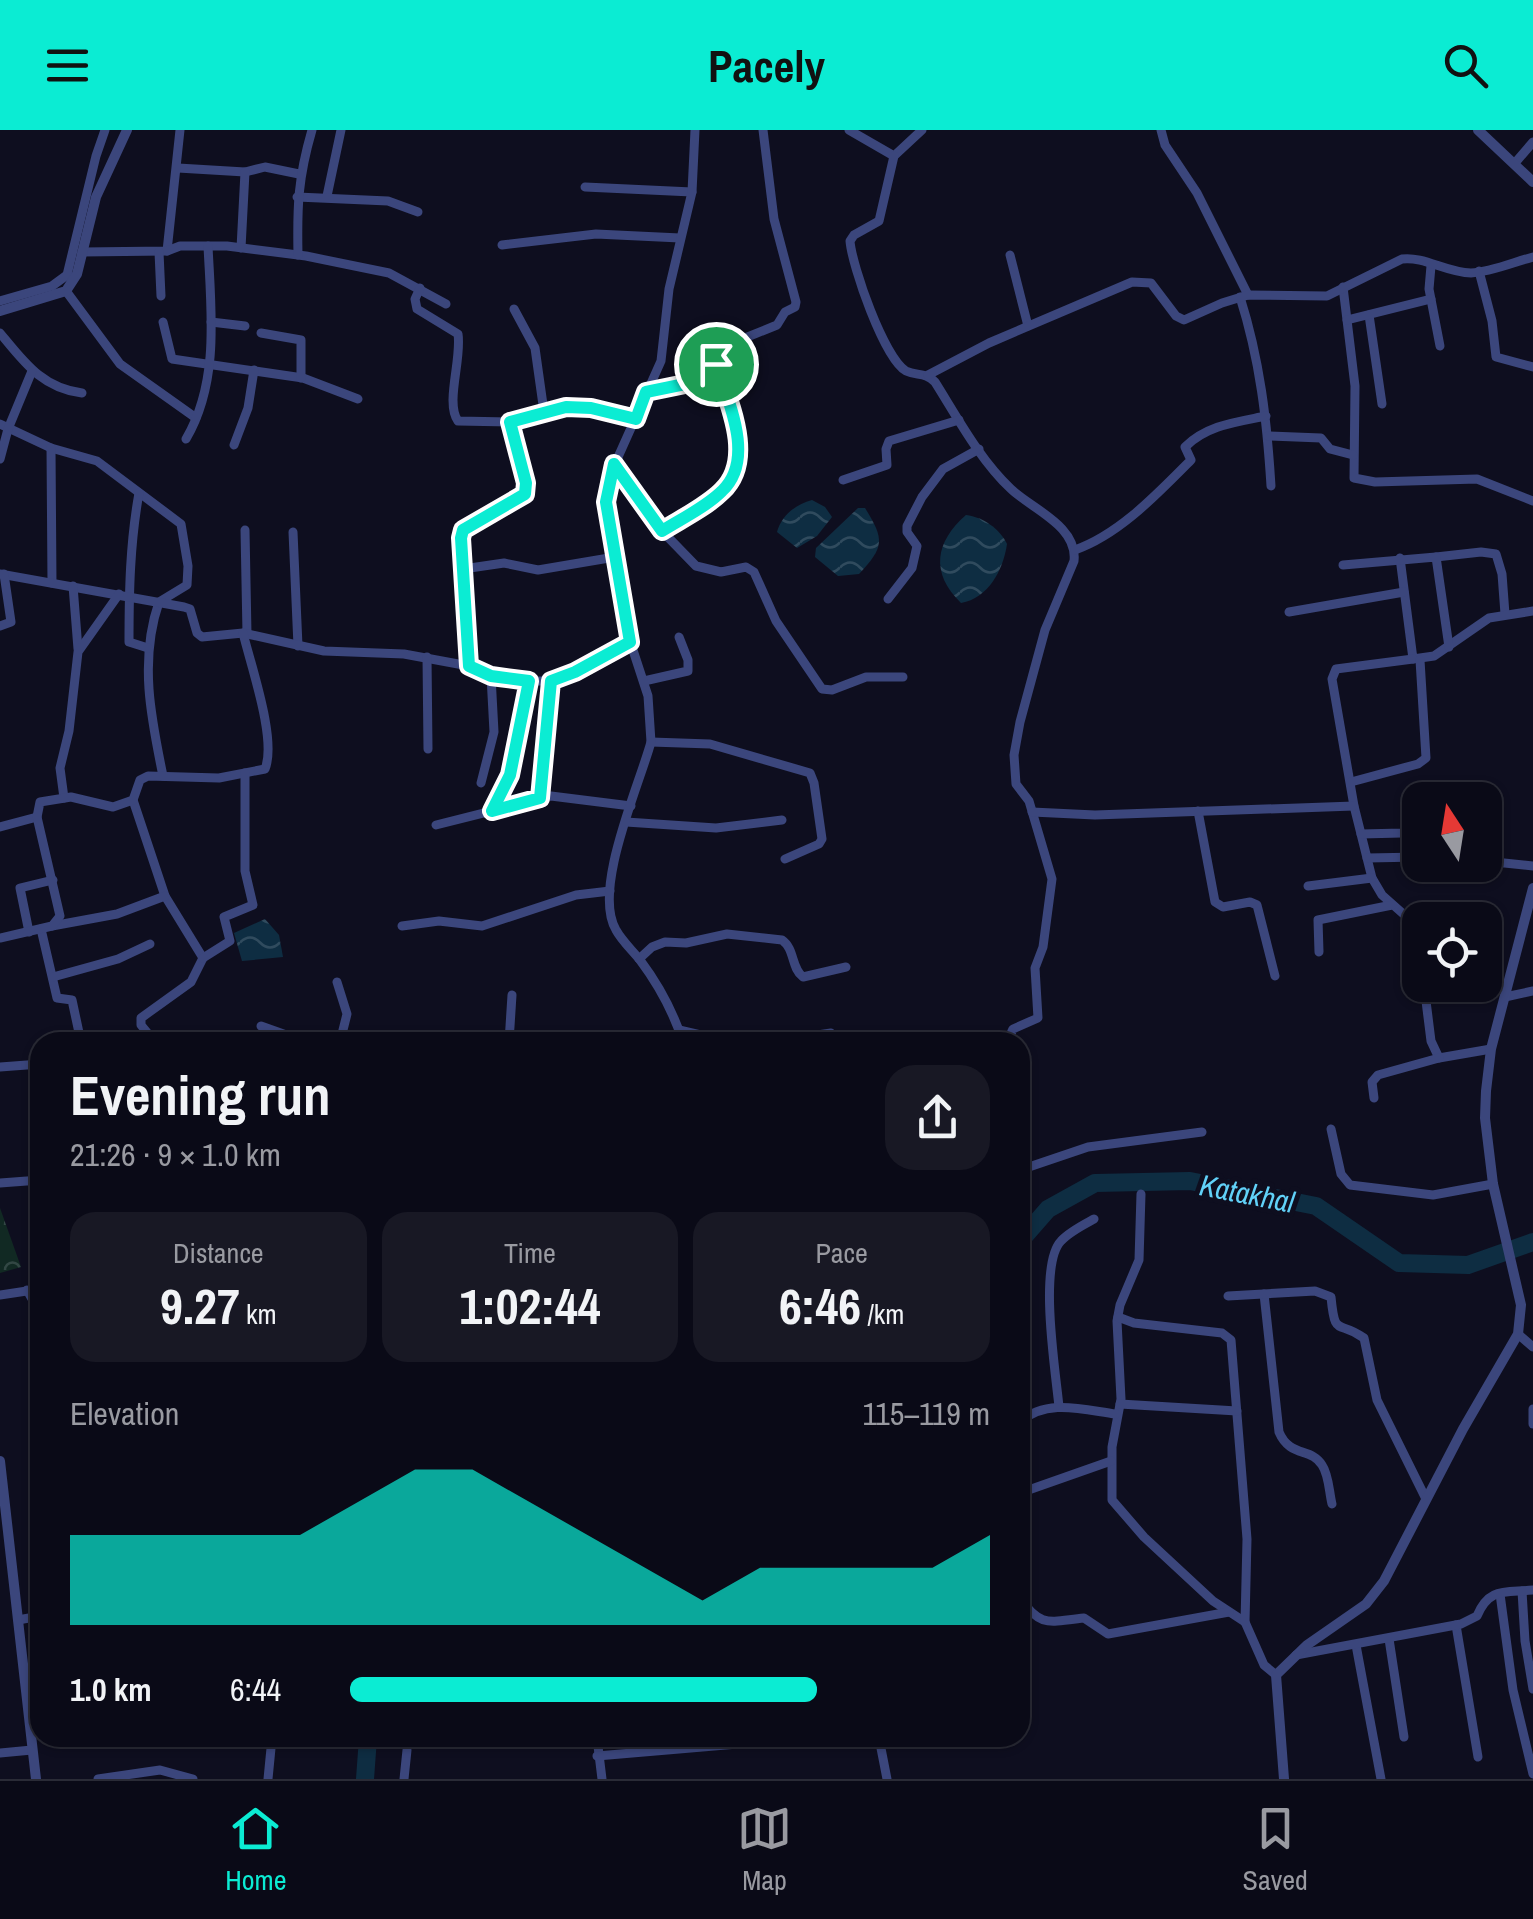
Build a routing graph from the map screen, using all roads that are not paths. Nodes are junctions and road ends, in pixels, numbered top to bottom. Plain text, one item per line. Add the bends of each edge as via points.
1 (105, 130) edge
2 (127, 130) edge
3 (180, 130) edge
4 (312, 130) edge
5 (342, 130) edge
6 (696, 130) edge
7 (764, 130) edge
8 (849, 130) edge
9 (922, 130) edge
10 (1161, 130) edge
11 (1478, 130) edge
12 (1533, 142) edge
13 (894, 156) junction
14 (1515, 163) junction
15 (178, 168) junction
16 (245, 172) junction
17 (299, 174) junction
18 (1533, 182) edge
19 (586, 186) dead end
20 (692, 192) junction
21 (296, 196) junction
22 (327, 196) junction
23 (418, 212) dead end
24 (680, 238) junction
25 (502, 244) dead end
26 (208, 246) junction
27 (241, 248) junction
28 (163, 251) junction
29 (82, 252) junction
30 (298, 255) junction
31 (1010, 255) dead end
32 (1533, 257) edge
33 (1431, 266) junction
34 (1479, 271) junction
35 (1343, 287) junction
36 (420, 288) junction
37 (66, 290) junction
38 (161, 296) dead end
39 (1244, 296) junction
40 (1431, 298) junction
41 (0, 301) edge
42 (446, 304) dead end
43 (514, 309) dead end
44 (0, 311) edge
45 (1369, 314) junction
46 (1348, 320) junction
47 (163, 322) dead end
48 (211, 322) junction
49 (244, 326) dead end
50 (1028, 326) junction
51 (0, 333) edge
52 (261, 333) dead end
53 (1440, 346) dead end
54 (210, 364) junction
55 (716, 364) junction
56 (1533, 367) edge
57 (254, 370) junction
58 (32, 371) junction
59 (928, 374) junction
60 (300, 378) junction
61 (646, 392) junction
62 (82, 393) dead end
63 (358, 398) dead end
64 (1382, 404) dead end
65 (544, 412) junction
66 (1266, 416) junction
67 (196, 418) junction
68 (636, 419) junction
69 (959, 420) junction
70 (510, 422) junction
71 (4, 426) edge
72 (1268, 436) junction
73 (186, 439) dead end
74 (234, 445) dead end
75 (51, 448) junction
76 (979, 449) junction
77 (1353, 455) junction
78 (0, 459) edge
79 (614, 464) junction
80 (843, 480) dead end
81 (1270, 486) dead end
82 (139, 493) junction
83 (1533, 501) edge
84 (245, 530) dead end
85 (662, 531) junction
86 (293, 532) dead end
87 (1074, 550) junction
88 (615, 557) junction
89 (1436, 557) junction
90 (1400, 558) junction
91 (1343, 565) dead end
92 (463, 569) junction
93 (2, 574) edge
94 (188, 576) junction
95 (52, 583) junction
96 (73, 586) junction
97 (1404, 592) junction
98 (119, 594) junction
99 (132, 596) junction
100 (888, 599) dead end
101 (158, 602) junction
102 (1533, 611) edge
103 (1289, 612) dead end
104 (1505, 614) junction
105 (194, 615) junction
106 (0, 626) edge
107 (246, 633) junction
108 (679, 637) dead end
109 (630, 642) junction
110 (298, 646) junction
111 (1449, 647) junction
112 (148, 648) junction
113 (78, 652) junction
114 (427, 657) junction
115 (1417, 659) junction
116 (469, 666) junction
117 (491, 676) junction
118 (903, 677) dead end
119 (529, 681) junction
120 (551, 681) junction
121 (644, 681) junction
122 (651, 742) junction
123 (428, 749) dead end
124 (245, 772) junction
125 (163, 776) junction
126 (1351, 782) junction
127 (481, 783) dead end
128 (64, 798) junction
129 (540, 798) junction
130 (132, 800) junction
131 (632, 806) junction
132 (1354, 806) junction
133 (492, 811) junction
134 (1198, 811) junction
135 (1032, 812) junction
136 (37, 817) junction
137 (782, 820) dead end
138 (626, 822) junction
139 (436, 825) dead end
140 (0, 828) edge
141 (1402, 831) edge
142 (1361, 834) junction
143 (1402, 857) edge
144 (1367, 858) junction
145 (786, 860) dead end
146 (1502, 863) edge
147 (1533, 866) edge
148 (1372, 878) junction
149 (53, 880) junction
150 (1308, 886) dead end
151 (1533, 888) edge
152 (610, 891) junction
153 (165, 896) junction
154 (1392, 905) junction
155 (1402, 913) edge
156 (52, 926) junction
157 (402, 926) dead end
158 (41, 930) junction
159 (29, 932) junction
160 (0, 938) edge
161 (150, 944) dead end
162 (1320, 952) dead end
163 (203, 958) junction
164 (639, 960) junction
165 (846, 967) dead end
166 (1275, 976) dead end
167 (53, 978) junction
168 (337, 982) dead end
169 (1533, 991) edge
170 (512, 995) dead end
171 (1505, 997) junction
172 (1426, 1002) edge
173 (261, 1026) dead end
174 (679, 1030) joint
175 (80, 1032) edge
176 (147, 1032) edge
177 (278, 1032) edge
178 (343, 1032) edge
179 (509, 1032) edge
180 (688, 1032) edge
181 (1012, 1032) edge
182 (1492, 1049) junction
183 (1439, 1058) junction
184 (30, 1065) edge
185 (0, 1067) edge
186 (1374, 1098) dead end
187 (1331, 1129) dead end
188 (1202, 1132) dead end
189 (1030, 1166) edge
190 (30, 1181) edge
191 (0, 1184) edge
192 (1493, 1184) junction
193 (1140, 1194) dead end
194 (1094, 1218) dead end
195 (27, 1290) junction
196 (30, 1290) edge
197 (1264, 1294) junction
198 (0, 1295) edge
199 (30, 1295) edge
200 (1228, 1296) dead end
201 (1118, 1316) junction
202 (1518, 1334) junction
203 (1533, 1348) edge
204 (1059, 1406) junction
205 (1118, 1409) junction
206 (1533, 1409) edge
207 (1237, 1411) junction
208 (1030, 1416) edge
209 (1533, 1424) edge
210 (0, 1461) edge
211 (1111, 1461) junction
212 (1030, 1489) edge
213 (2, 1493) edge
214 (1426, 1500) junction
215 (1332, 1504) dead end
216 (4, 1534) edge
217 (1528, 1591) edge
218 (1500, 1594) junction
219 (1030, 1610) edge
220 (1229, 1612) junction
221 (30, 1618) edge
222 (18, 1620) junction
223 (1245, 1622) junction
224 (1456, 1625) junction
225 (1389, 1639) junction
226 (1356, 1645) junction
227 (1296, 1656) junction
228 (1276, 1675) junction
229 (1533, 1689) edge
230 (27, 1701) junction
231 (30, 1701) edge
232 (30, 1730) edge
233 (1404, 1736) dead end
234 (32, 1747) edge
235 (271, 1747) edge
236 (598, 1747) edge
237 (702, 1747) edge
238 (881, 1747) edge
239 (32, 1750) junction
240 (407, 1750) dead end
241 (0, 1753) edge
242 (598, 1756) junction
243 (1478, 1757) dead end
244 (1533, 1774) edge
245 (126, 1777) edge
246 (36, 1779) edge
247 (98, 1779) edge
248 (194, 1779) edge
249 (268, 1779) edge
250 (404, 1779) edge
251 (602, 1779) edge
252 (887, 1779) edge
253 (1284, 1779) edge
254 (1381, 1779) edge

1 - 41 street via 66,276
2 - 29 street via 96,197
3 - 15 street
4 - 17 street
5 - 22 street
6 - 20 street
7 - 55 street via 774,218 796,302 777,325 735,342
8 - 13 street
9 - 13 street
10 - 39 street
11 - 14 street
12 - 14 street
13 - 59 street via 879,221 854,235 850,246 858,280 899,364
14 - 18 street
15 - 16 street
15 - 28 street
16 - 17 street via 265,167
16 - 27 street
17 - 21 street
19 - 20 street
20 - 24 street
21 - 22 street
21 - 30 street
22 - 23 street
24 - 25 street via 596,234
24 - 61 street via 661,361
26 - 27 street
26 - 28 street
26 - 48 street
27 - 30 street
28 - 29 street
28 - 38 street
29 - 37 street
30 - 36 street via 380,271
31 - 50 street
32 - 34 street
33 - 34 street
33 - 35 street via 1402,260
33 - 40 street
34 - 56 street via 1496,357
35 - 39 street via 1327,296
35 - 46 street
36 - 42 street
36 - 70 street via 417,309 458,334 452,407 458,422
37 - 44 street
37 - 67 street via 120,364
39 - 50 street via 1184,320 1151,283 1132,282
39 - 66 street
40 - 45 street
40 - 53 street
43 - 65 street via 535,348
45 - 46 street
45 - 64 street
46 - 77 street
47 - 54 street via 172,359
48 - 49 street
48 - 54 street
50 - 59 street
51 - 58 street
52 - 60 street via 301,340
54 - 57 street
54 - 67 street
55 - 61 street via 685,384
55 - 85 street via 739,452 734,476 722,492
57 - 60 street
57 - 74 street
58 - 62 street via 58,389
58 - 71 street
59 - 69 street
60 - 63 street
61 - 68 street
65 - 68 street via 591,408
65 - 70 street
66 - 72 street
66 - 87 street via 1193,439 1185,447 1191,460 1143,507 1098,542
67 - 73 street
68 - 79 street
69 - 76 street
69 - 80 street via 889,441 887,465
70 - 92 street via 526,490 463,530
71 - 75 street
71 - 78 street
72 - 77 street via 1321,438 1330,449
72 - 81 street
75 - 82 street via 96,461
75 - 95 street
76 - 87 street
76 - 100 street via 943,469 922,497 907,526 916,546 912,568
77 - 83 street via 1358,480 1477,479
79 - 85 street
79 - 88 street via 606,502
82 - 94 street via 181,524
82 - 99 street via 129,556
84 - 107 street
85 - 118 street via 696,566 754,572 776,621 822,690
86 - 110 street
87 - 135 street via 1020,722 1014,775
88 - 92 street via 538,570 504,563
88 - 109 street
89 - 90 street
89 - 104 street via 1496,554
89 - 111 street
90 - 91 street
90 - 97 street
92 - 116 street
93 - 95 street
93 - 106 street via 11,622
94 - 101 street via 182,590
94 - 105 street
95 - 96 street
96 - 98 street
96 - 113 street
97 - 103 street
97 - 115 street
98 - 99 street
98 - 113 street
99 - 101 street
99 - 112 street via 129,642
101 - 105 street
101 - 112 street
102 - 104 street
104 - 111 street
105 - 107 street via 202,638
107 - 110 street
107 - 124 street via 269,754 265,769
108 - 121 street via 688,671
109 - 120 street
109 - 121 street
110 - 114 street
111 - 115 street
112 - 125 street
113 - 128 street via 60,768
114 - 116 street
114 - 123 street
115 - 126 street via 1426,758
115 - 126 street via 1333,672
116 - 117 street
117 - 119 street
117 - 127 street via 494,732
119 - 120 street
119 - 133 street via 510,775
120 - 129 street
121 - 122 street
122 - 131 street
122 - 145 street via 710,744 810,774 822,839
124 - 125 street
124 - 163 street via 245,870 252,904 224,917 230,941
125 - 130 street via 140,780
126 - 132 street
128 - 130 street via 114,807
128 - 136 street via 40,802
129 - 131 street
129 - 133 street
130 - 153 street
131 - 138 street
132 - 134 street
132 - 142 street
133 - 139 street
134 - 135 street
134 - 166 street via 1215,902 1258,905
135 - 181 street via 1052,879 1036,968 1038,1018
136 - 140 street
136 - 149 street
137 - 138 street via 716,828
138 - 152 street
141 - 142 street
142 - 144 street
143 - 144 street
144 - 148 street
146 - 147 street
148 - 150 street
148 - 154 street
149 - 156 street via 60,916
149 - 159 street via 20,888
151 - 171 street
152 - 157 street via 576,894 482,926
152 - 164 street via 612,922
153 - 156 street
153 - 163 street
154 - 155 street
154 - 162 street via 1318,920
156 - 158 street
158 - 159 street
158 - 167 street
159 - 160 street
161 - 167 street
163 - 176 street via 192,982 141,1018
164 - 165 street via 664,942 727,934 782,940 803,977
164 - 174 street
167 - 175 street via 57,998 72,1000
168 - 178 street via 348,1014
169 - 171 street
170 - 179 street
171 - 182 street
172 - 183 street
173 - 177 street
174 - 180 street
182 - 183 street
182 - 192 street via 1485,1118
183 - 186 street via 1378,1075
184 - 185 street
187 - 192 street via 1350,1185 1434,1194
188 - 189 street via 1075,1150
190 - 191 street
192 - 202 street via 1521,1306
193 - 201 street via 1139,1260
194 - 204 street via 1060,1242 1052,1260
195 - 196 street
195 - 198 street
195 - 199 street
197 - 200 street
197 - 214 street via 1322,1292 1331,1297 1334,1322 1364,1338 1376,1400
197 - 215 street via 1279,1432 1288,1447 1321,1462
201 - 205 street
201 - 207 street via 1228,1335
202 - 203 street
202 - 214 street
204 - 205 street
204 - 208 street
205 - 207 street
205 - 211 street
206 - 209 street
207 - 223 street via 1247,1539
210 - 213 street
211 - 212 street
211 - 220 street via 1112,1500
213 - 216 street
214 - 227 street via 1366,1604
216 - 222 street
217 - 218 street
217 - 229 street via 1525,1641
218 - 224 street
218 - 244 street
219 - 220 street via 1053,1623 1084,1618 1108,1634
220 - 223 street
221 - 222 street
222 - 230 street
223 - 228 street via 1264,1665
224 - 225 street
224 - 243 street
225 - 226 street
225 - 233 street
226 - 227 street
226 - 254 street
227 - 228 street
228 - 253 street
230 - 231 street
230 - 232 street
234 - 239 street
235 - 249 street
236 - 242 street
237 - 242 street
238 - 252 street
239 - 241 street
239 - 246 street
240 - 250 street
242 - 251 street
245 - 247 street
245 - 248 street via 160,1770

